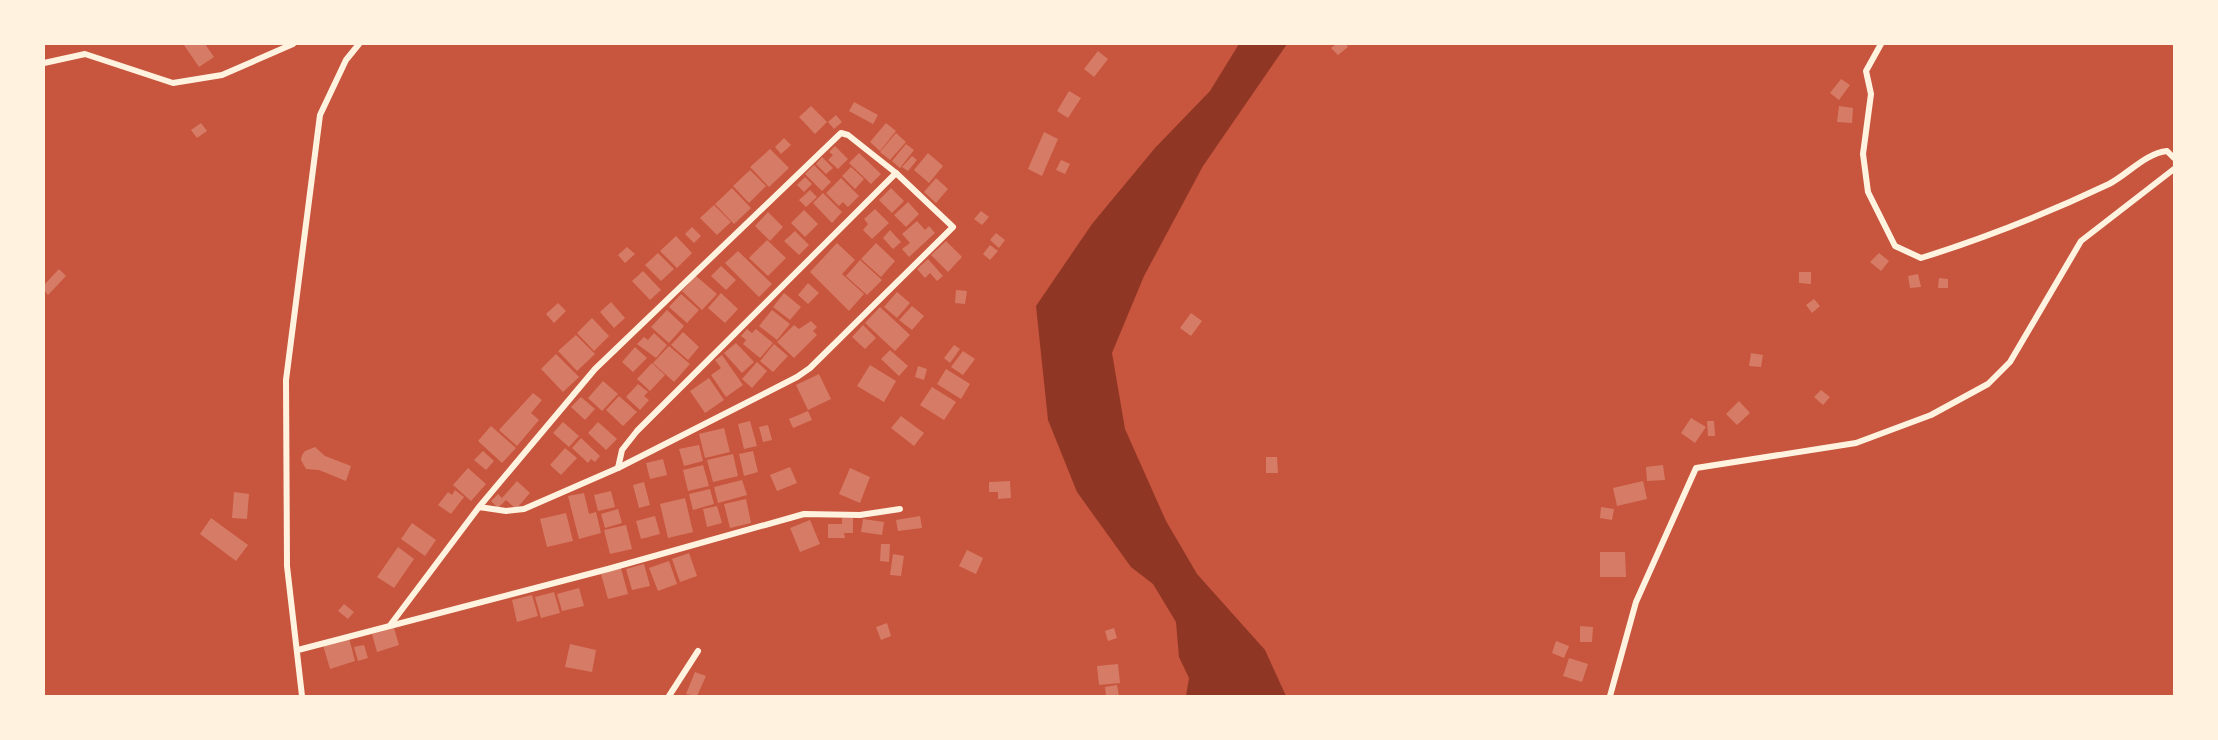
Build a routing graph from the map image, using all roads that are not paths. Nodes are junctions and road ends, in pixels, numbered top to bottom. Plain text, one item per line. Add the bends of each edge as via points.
1 (293, 44) edge
2 (359, 44) edge
3 (1881, 44) edge
4 (44, 63) edge
5 (2175, 158) edge
6 (2175, 169) edge
7 (896, 173) junction
8 (618, 468) junction
9 (479, 507) junction
10 (900, 509) dead end
11 (392, 624) junction
12 (298, 650) junction
13 (698, 651) dead end
14 (302, 696) edge
15 (669, 696) edge
16 (1610, 696) edge

1 - 4 street via 222,75 173,83 85,54
2 - 12 street via 346,60 320,115 286,380 287,566
3 - 5 street via 1866,71 1871,94 1863,154 1868,192 1895,246 1921,258 1993,234 2111,183 2155,152 2167,151
6 - 16 street via 2081,241 2010,362 1988,384 1932,415 1856,443 1696,468 1636,602
7 - 8 street via 637,431 622,450
7 - 8 street via 953,227 810,368
7 - 9 street via 841,133 595,369
8 - 9 street via 524,509 506,512
9 - 11 street
10 - 11 street via 860,515 804,514
11 - 12 street
12 - 14 street
13 - 15 street

